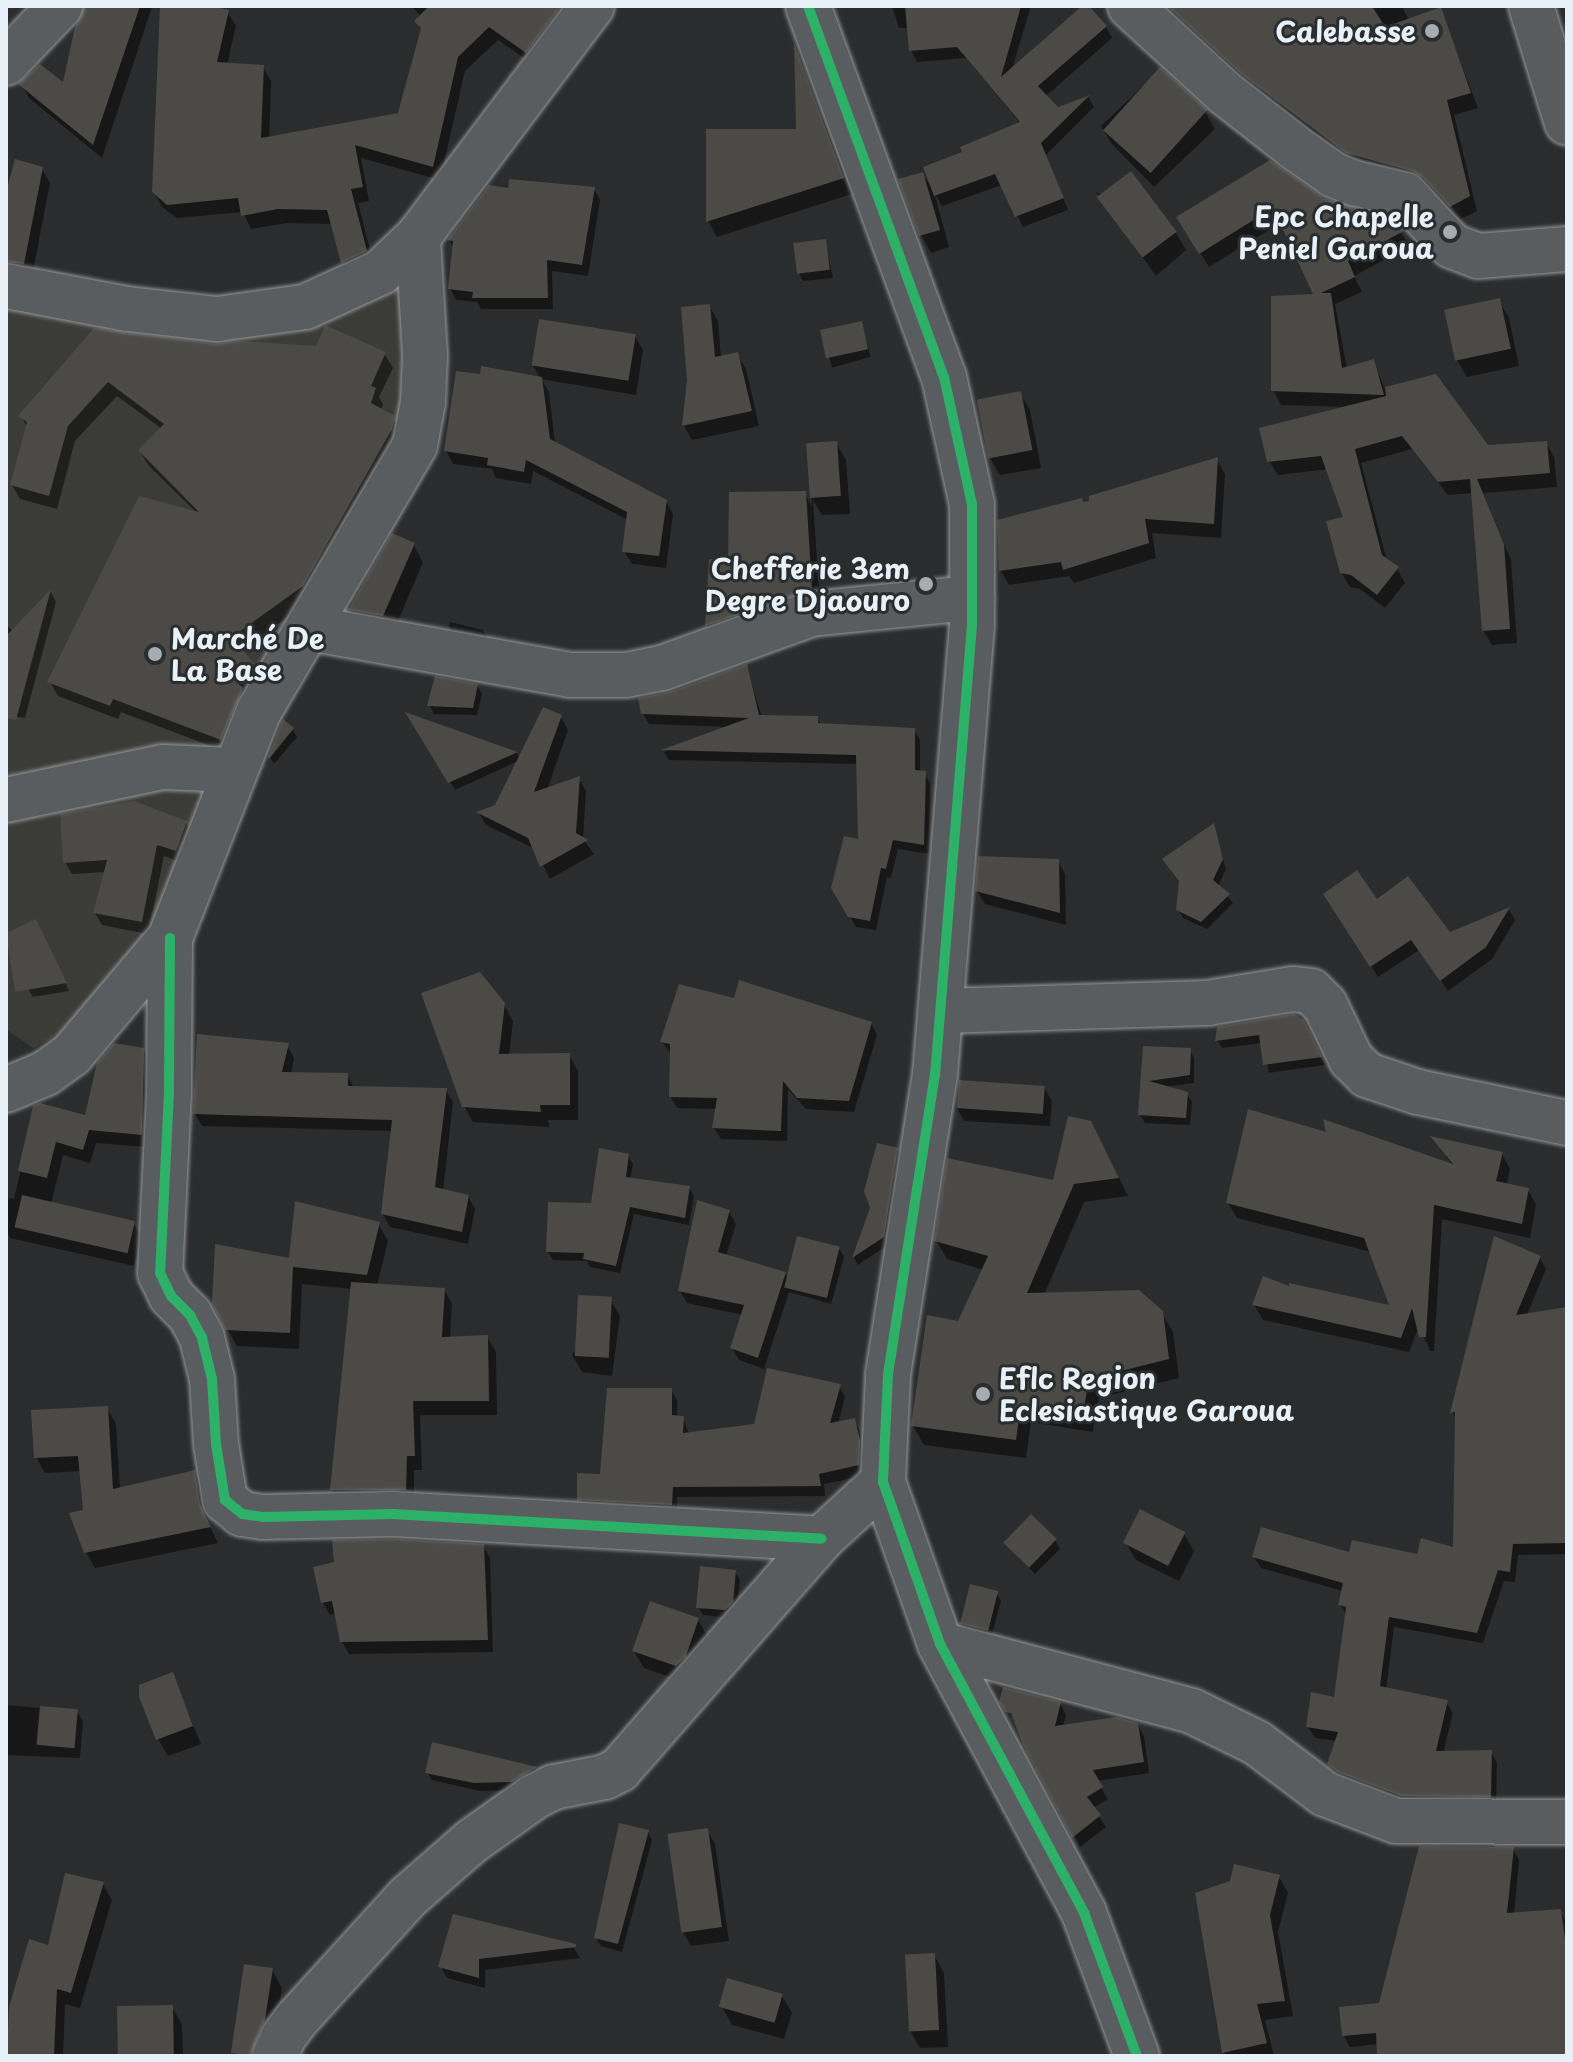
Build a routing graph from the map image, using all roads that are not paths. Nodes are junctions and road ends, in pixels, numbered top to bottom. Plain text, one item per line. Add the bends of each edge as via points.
1 (60, 6) edge
2 (592, 6) edge
3 (808, 6) edge
4 (1130, 6) edge
5 (1531, 6) edge
6 (6, 63) edge
7 (1567, 123) edge
8 (418, 237) junction
9 (1567, 249) edge
10 (6, 286) edge
11 (972, 598) junction
12 (309, 628) junction
13 (234, 770) junction
14 (6, 800) edge
15 (170, 938) junction
16 (941, 1011) junction
17 (6, 1090) edge
18 (1567, 1123) edge
19 (883, 1482) junction
20 (821, 1539) junction
21 (940, 1644) junction
22 (1567, 1822) edge
23 (275, 2056) edge
24 (1137, 2056) edge

1 - 6 street
2 - 8 street
3 - 11 street via 944,377 972,504
4 - 9 street via 1225,93 1294,147 1334,175 1405,195 1452,246 1478,256
5 - 7 main road
8 - 10 street via 381,272 305,307 217,319
8 - 12 street via 425,356 415,445
11 - 12 street via 811,614 662,668 626,675 570,675
11 - 16 street
12 - 13 street via 259,711
13 - 14 street via 163,767
13 - 15 street
15 - 17 street via 72,1054 46,1073
15 - 20 street via 160,1273 202,1338 212,1379 225,1500 242,1514 263,1517 393,1514
16 - 18 street via 1207,1003 1293,989 1311,991 1325,1005 1351,1059 1367,1075 1418,1092
16 - 19 street via 888,1375
19 - 20 street
19 - 21 street
20 - 23 street via 619,1770 554,1787 472,1841 408,1897 290,2028
21 - 22 street via 1192,1711 1257,1743 1325,1794 1396,1821
21 - 24 street via 1084,1913

